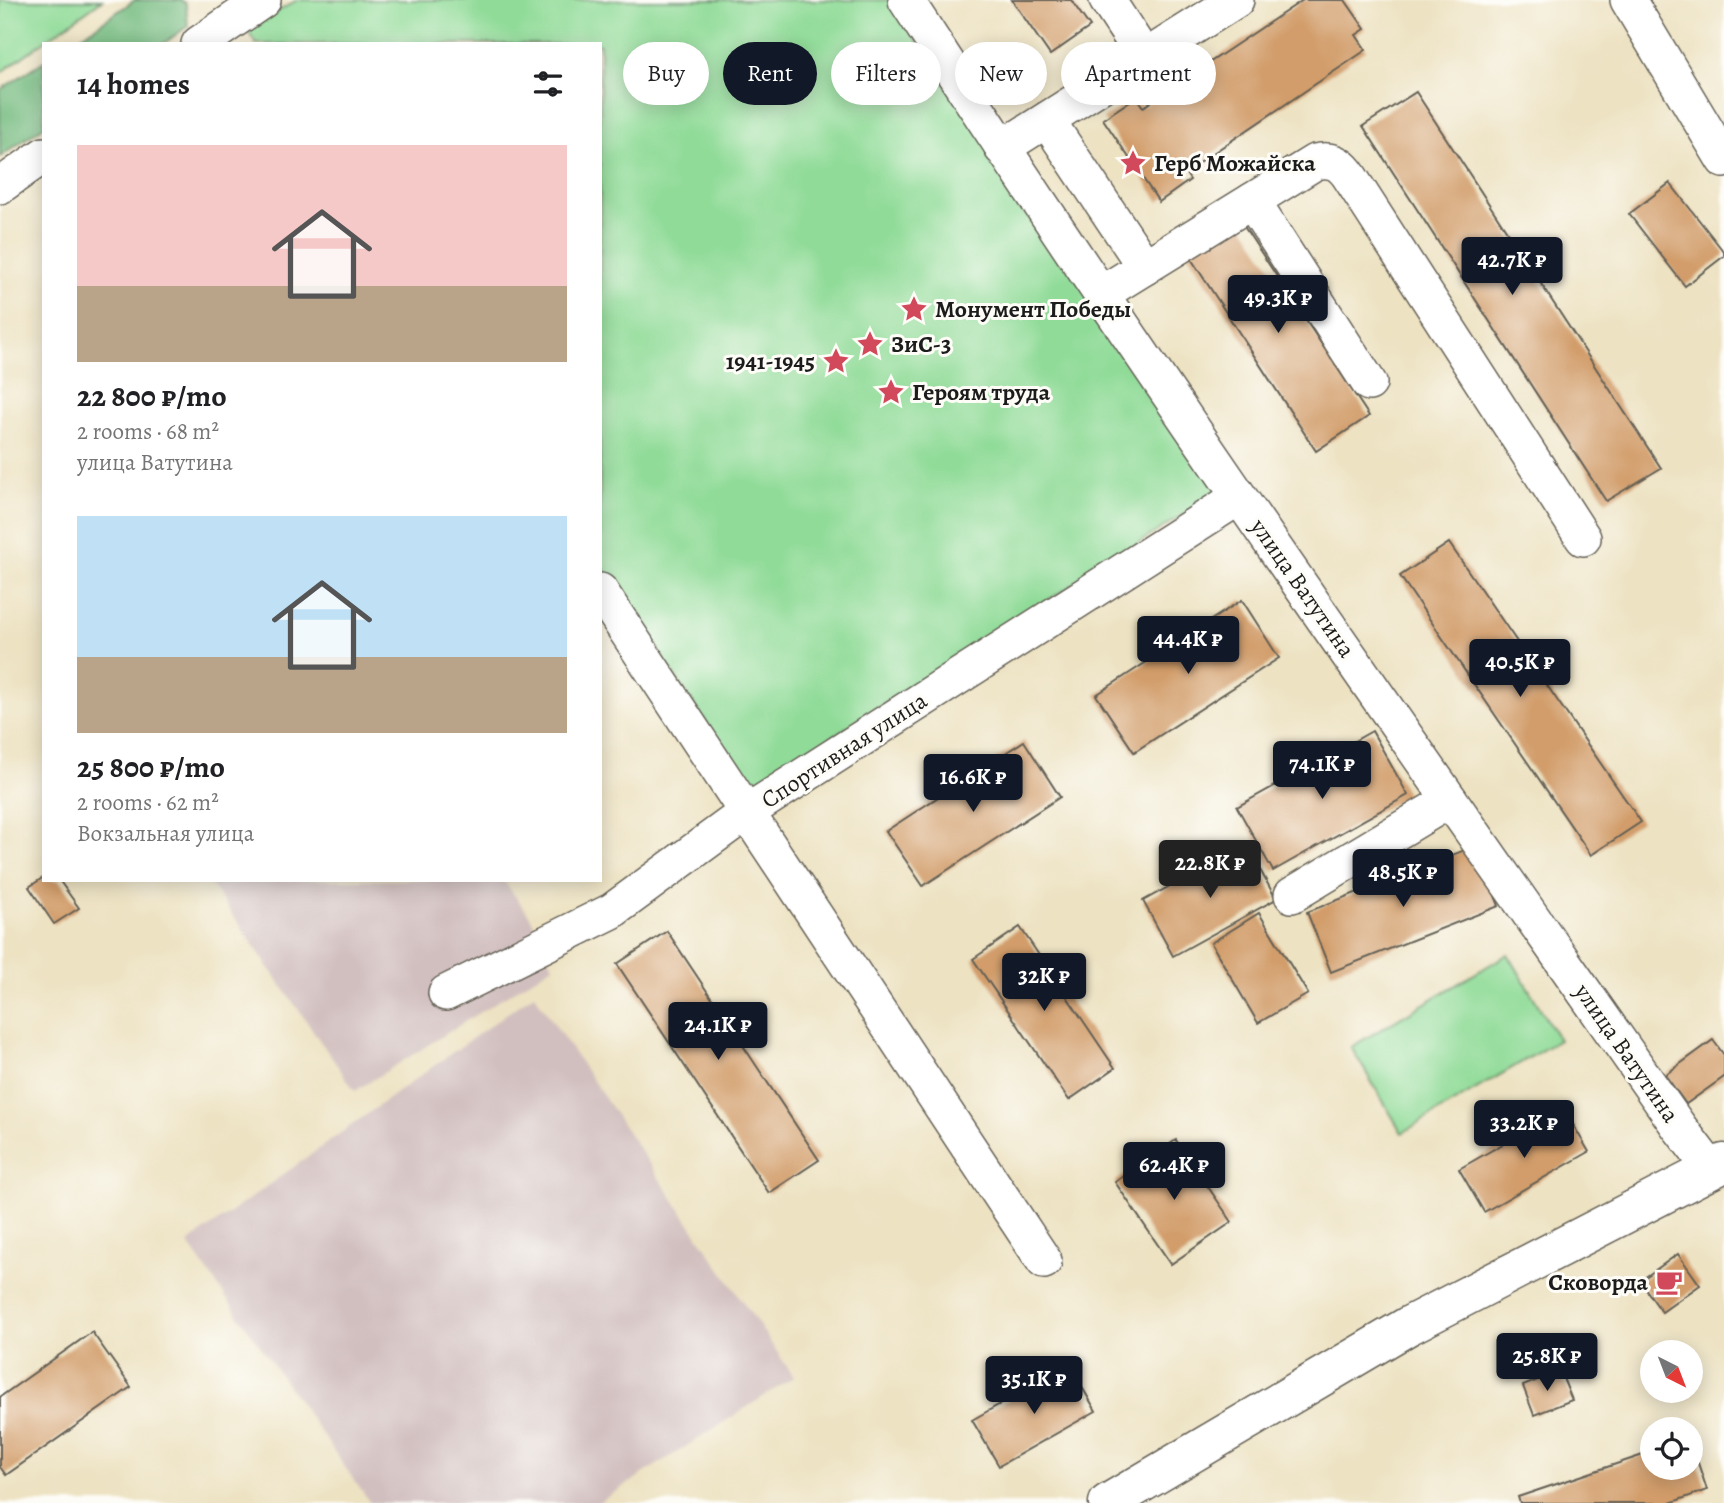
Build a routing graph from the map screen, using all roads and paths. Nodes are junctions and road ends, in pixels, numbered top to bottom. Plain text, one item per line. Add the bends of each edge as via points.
1 (262, 0) edge
2 (906, 0) edge
3 (1107, 0) edge
4 (1628, 0) edge
5 (1225, 3) edge
6 (221, 37) edge
7 (1135, 42) edge
8 (1168, 42) edge
9 (1071, 105) edge
10 (1047, 120) junction
11 (1002, 148) junction
12 (42, 156) edge
13 (1724, 160) edge
14 (0, 186) edge
15 (1252, 201) junction
16 (1145, 267) junction
17 (1101, 294) junction
18 (1369, 383) dead end
19 (1239, 497) junction
20 (1583, 538) dead end
21 (602, 594) edge
22 (1450, 800) junction
23 (747, 812) junction
24 (1292, 895) dead end
25 (446, 993) dead end
26 (1717, 1166) edge
27 (1044, 1261) dead end
28 (1108, 1503) edge

1 - 6 street
2 - 11 street, улица Ватутина
3 - 7 street
4 - 13 street
5 - 8 street
9 - 10 street
10 - 11 street
10 - 16 street
11 - 17 street, улица Ватутина
12 - 14 street
15 - 16 street
15 - 18 street
15 - 20 street via 1315,162 1325,160 1344,168
16 - 17 street
17 - 19 street, улица Ватутина
19 - 22 street, улица Ватутина
19 - 23 street, Спортивная улица
21 - 23 street
22 - 24 street
22 - 26 street, улица Ватутина via 1679,1127
23 - 25 street, Спортивная улица via 612,911
23 - 27 street
26 - 28 main road via 1408,1326

